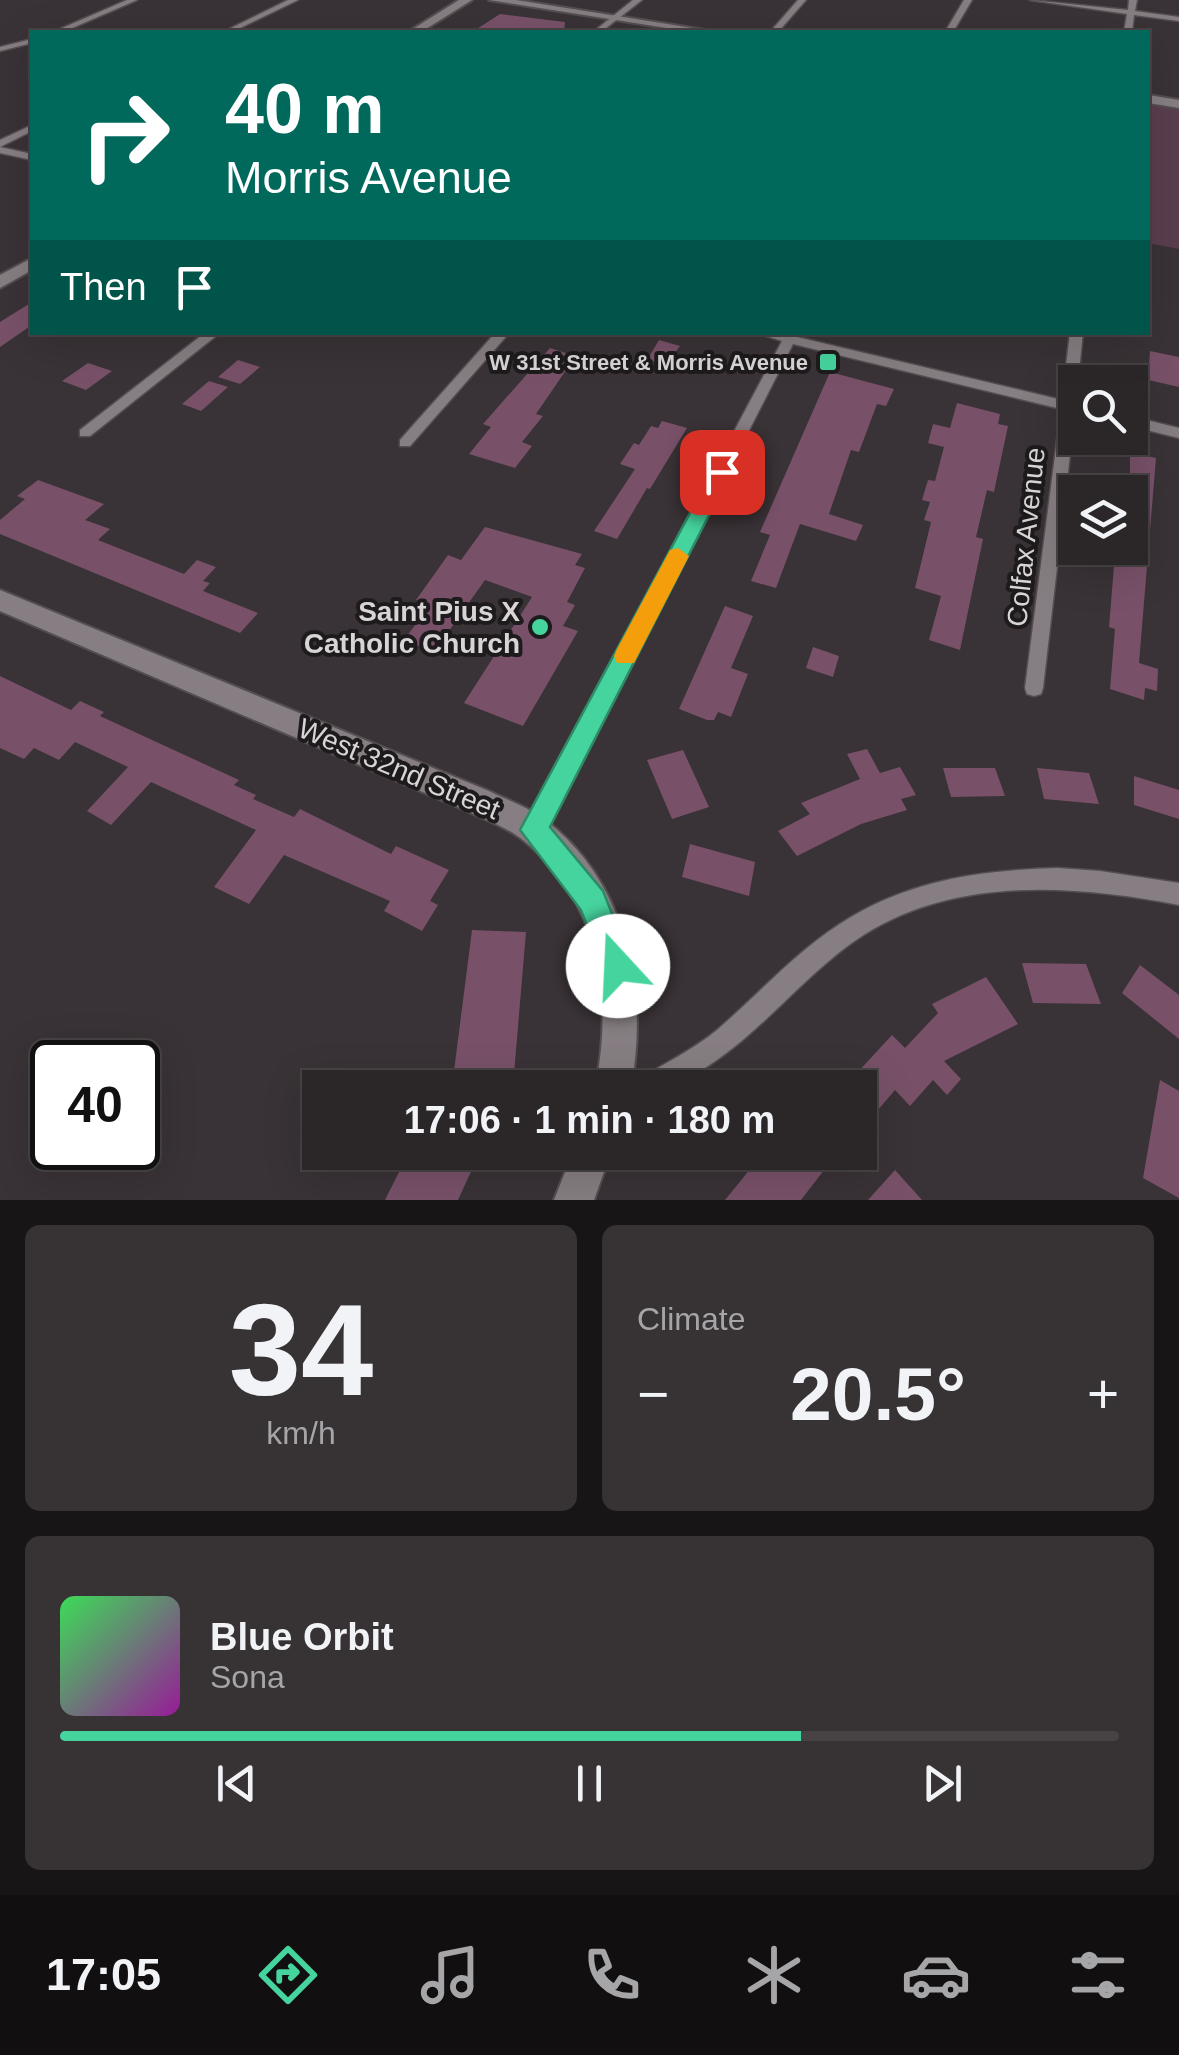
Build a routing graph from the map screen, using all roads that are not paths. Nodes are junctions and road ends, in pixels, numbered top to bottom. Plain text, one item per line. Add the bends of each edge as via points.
1 (133, 0) edge
2 (294, 0) edge
3 (467, 0) edge
4 (494, 0) edge
5 (638, 0) edge
6 (802, 0) edge
7 (968, 0) edge
8 (1034, 0) edge
9 (1133, 0) edge
10 (1131, 12) junction
11 (615, 18) junction
12 (1179, 19) edge
13 (62, 30) edge
14 (231, 30) edge
15 (417, 30) edge
16 (600, 30) edge
17 (698, 30) edge
18 (776, 30) edge
19 (949, 30) edge
20 (1128, 30) edge
21 (30, 42) edge
22 (0, 49) edge
23 (1150, 99) edge
24 (1179, 104) edge
25 (30, 129) edge
26 (0, 147) edge
27 (30, 157) edge
28 (30, 264) edge
29 (0, 283) edge
30 (210, 335) edge
31 (501, 335) edge
32 (1077, 335) edge
33 (792, 336) edge
34 (1074, 365) edge
35 (1058, 404) edge
36 (1148, 426) edge
37 (86, 433) dead end
38 (1179, 434) edge
39 (405, 443) dead end
40 (1064, 455) edge
41 (0, 600) edge
42 (1034, 688) dead end
43 (534, 830) junction
44 (1179, 894) edge
45 (615, 1070) edge
46 (677, 1070) edge
47 (585, 1170) edge
48 (574, 1200) edge

1 - 13 street
2 - 14 street
3 - 15 street
4 - 11 street
5 - 11 street
6 - 18 street
7 - 19 street
8 - 10 street
9 - 10 street
10 - 12 street
10 - 20 street
11 - 16 street
11 - 17 street
21 - 22 street
23 - 24 street
25 - 26 street
26 - 27 street
28 - 29 street
30 - 37 street
31 - 39 street
32 - 34 street, Colfax Avenue
33 - 35 street
33 - 43 street
36 - 38 street
40 - 42 street, Colfax Avenue
41 - 43 street, West 32nd Street
43 - 45 street, West 32nd Street via 567,864 612,946 623,986
44 - 46 street via 1065,877 1015,880 910,904 862,924 793,974 722,1042
47 - 48 street

